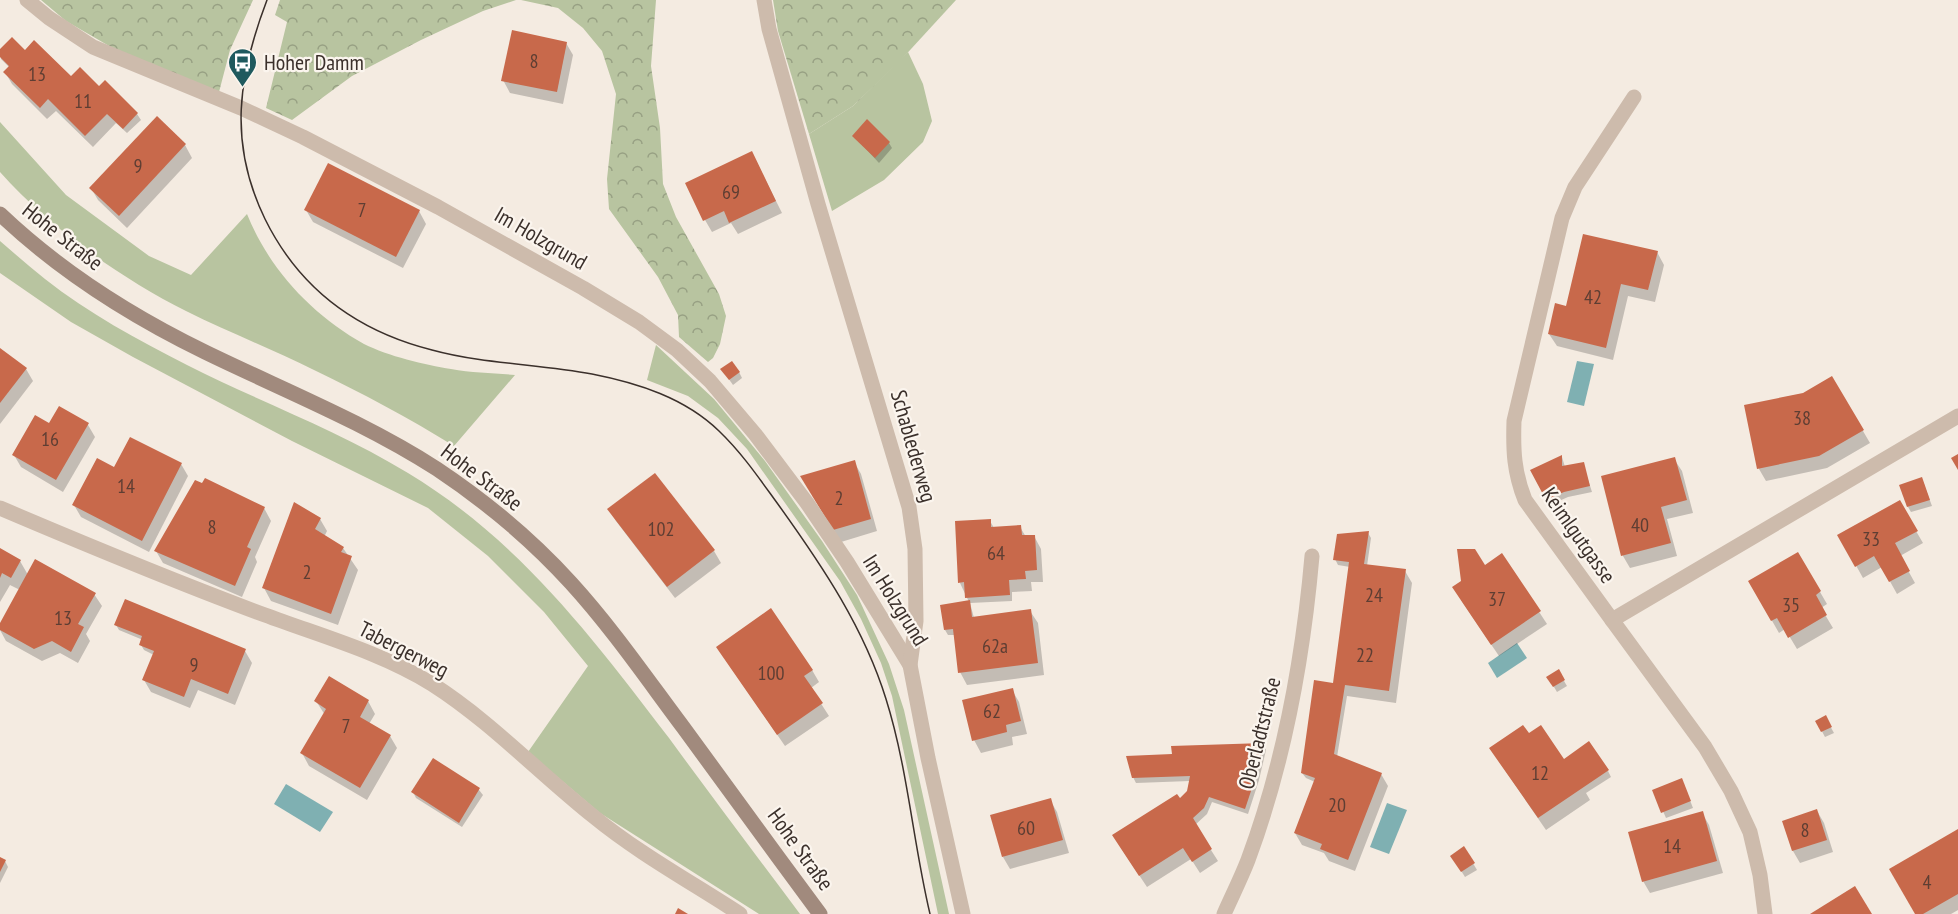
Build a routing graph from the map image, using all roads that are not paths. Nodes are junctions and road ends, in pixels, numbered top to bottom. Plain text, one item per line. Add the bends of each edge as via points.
1 (27, 0) edge
2 (764, 0) edge
3 (1634, 97) dead end
4 (0, 214) edge
5 (1958, 416) edge
6 (0, 508) edge
7 (1312, 556) dead end
8 (1612, 620) junction
9 (910, 665) junction
10 (740, 914) edge
11 (820, 914) edge
12 (963, 914) edge
13 (1224, 914) edge
14 (1765, 914) edge

1 - 9 street, Im Holzgrund via 93,47 303,137 438,207 583,288 677,350 710,381 794,486 847,562
2 - 9 street, Schablederweg via 818,204 909,507 915,549 916,621
3 - 8 street, Keimlgutgasse via 1575,187 1562,218 1514,421 1513,452 1525,500
4 - 11 main road, Hohe Straße via 45,253 130,312 364,427 435,468 493,510 572,584 620,642
5 - 8 street
6 - 10 street, Tabergerweg via 254,611 383,658 422,679 471,713 596,819
7 - 13 street, Oberladtstraße via 1296,683 1275,772 1248,860
8 - 14 street via 1705,747 1731,791 1750,832
9 - 12 street, Schablederweg

